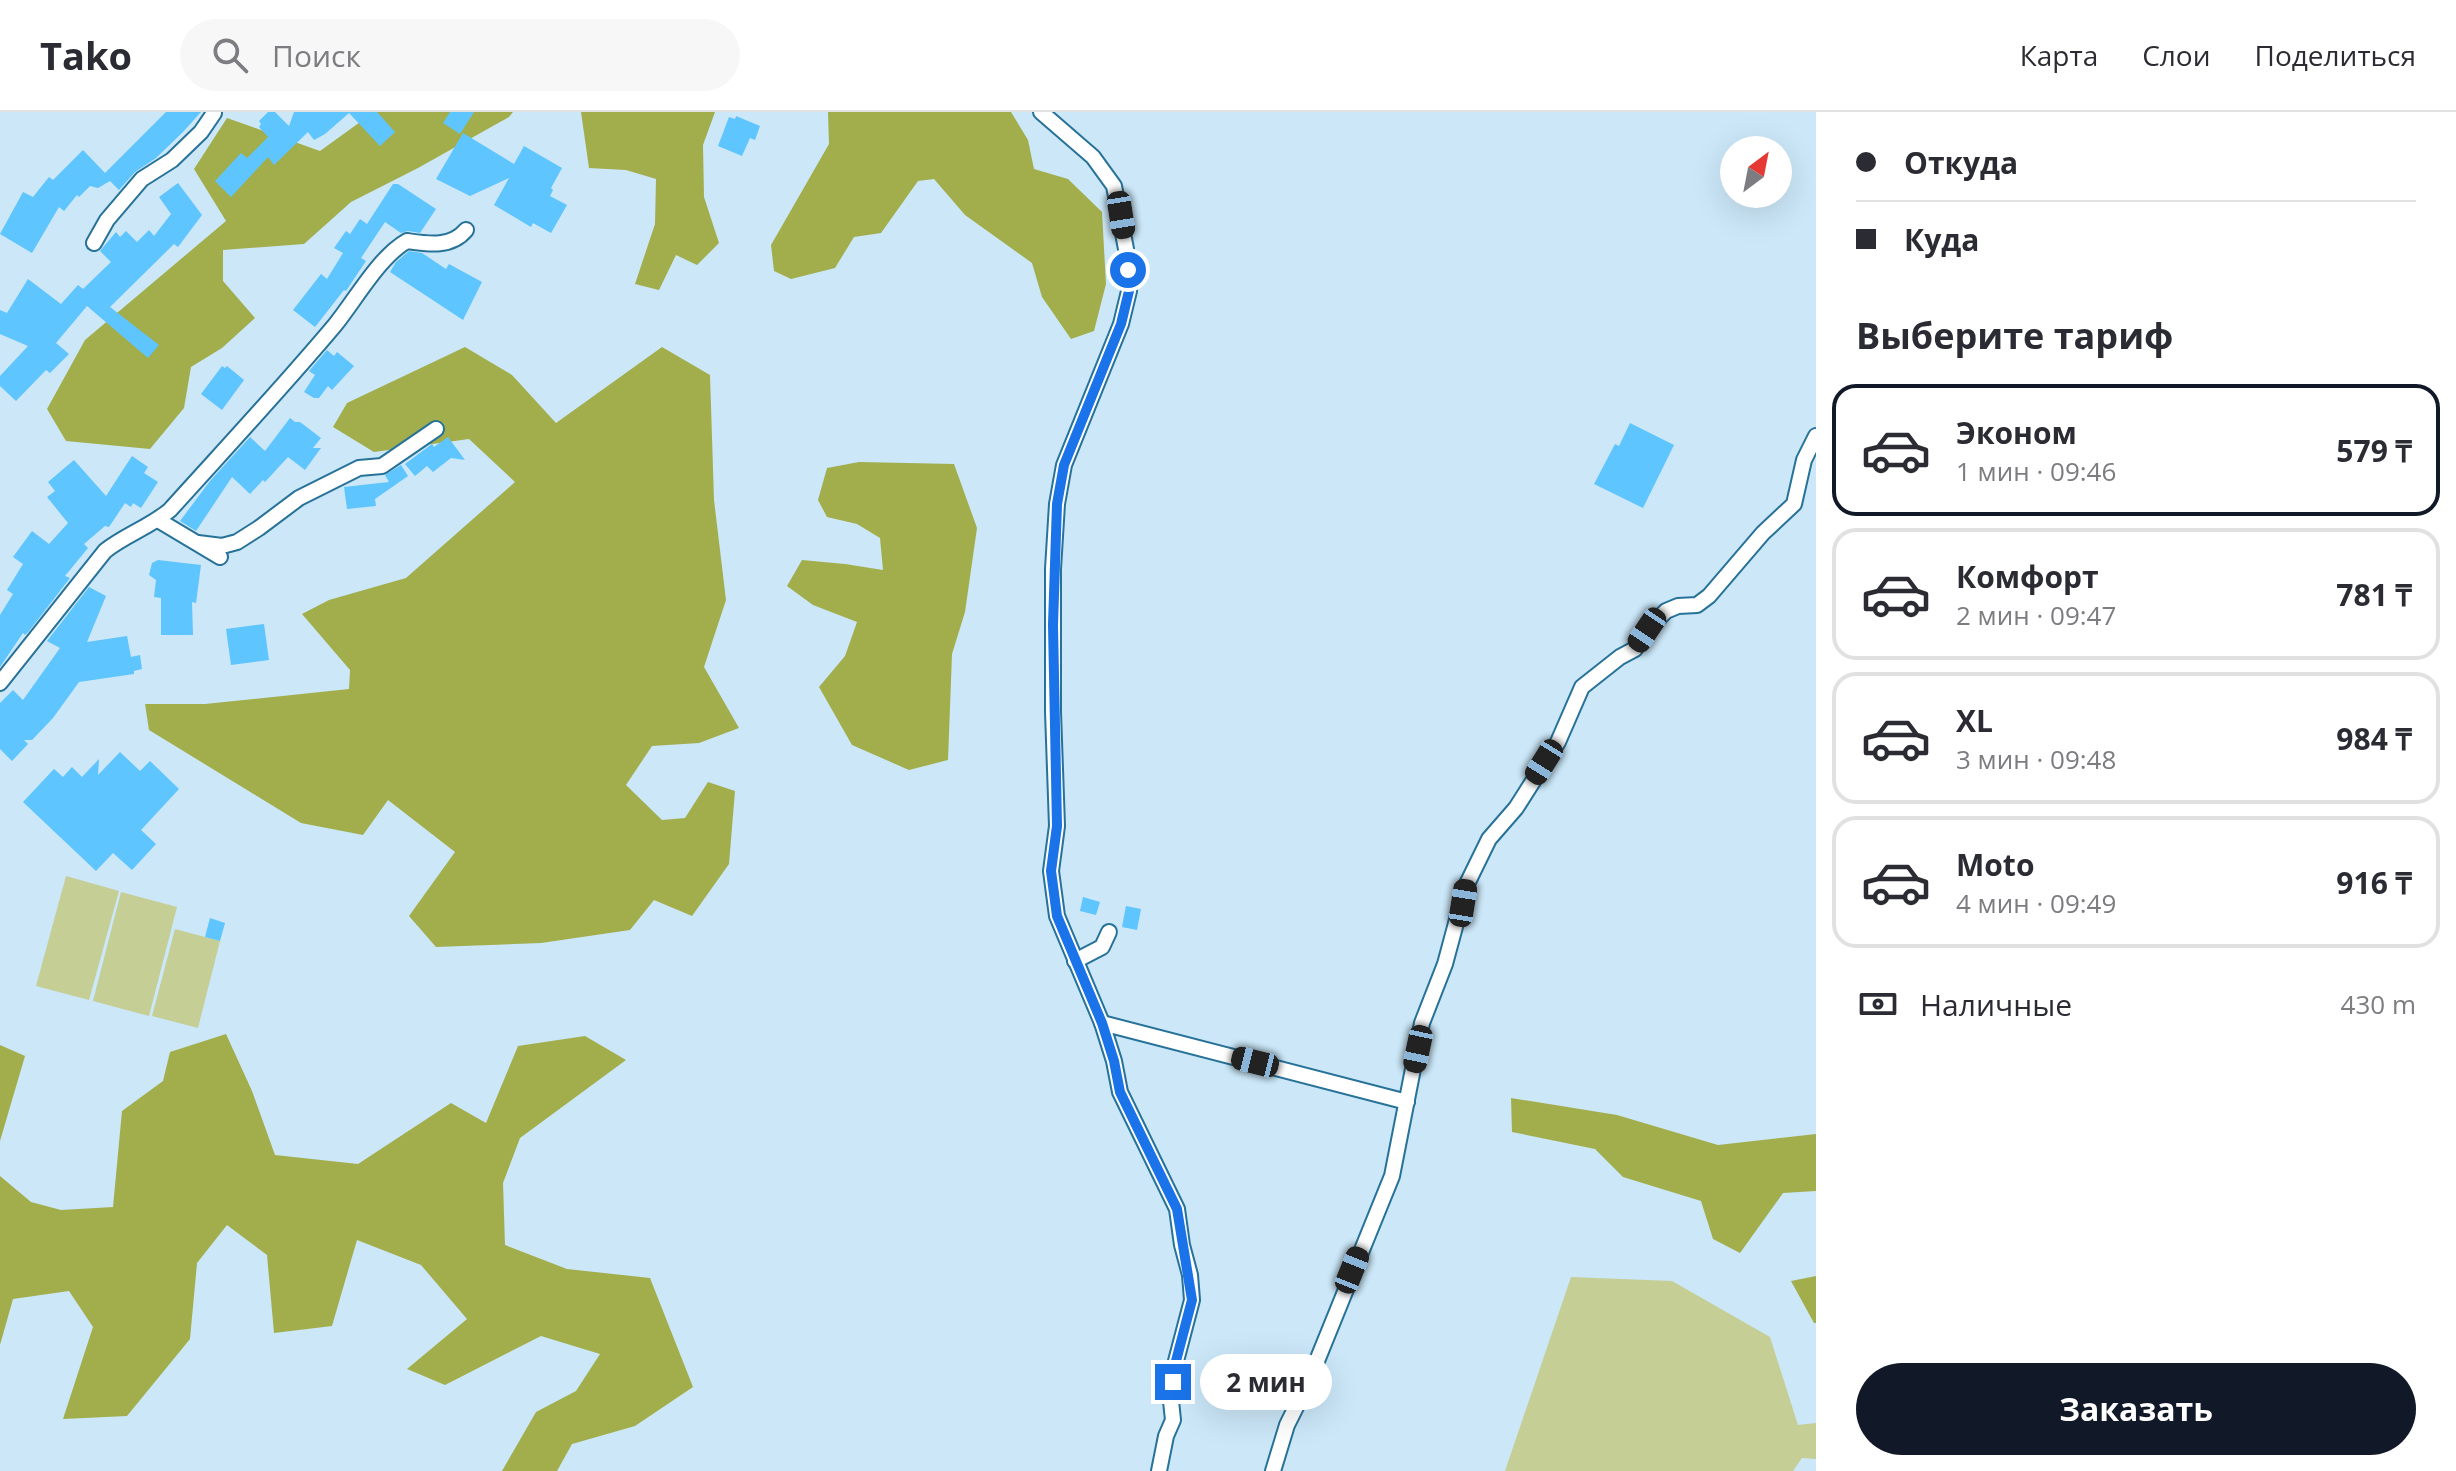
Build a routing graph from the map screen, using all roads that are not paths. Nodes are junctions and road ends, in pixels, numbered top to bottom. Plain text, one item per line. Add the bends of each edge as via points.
1 (214, 112) edge
2 (1041, 112) edge
3 (466, 230) dead end
4 (94, 243) dead end
5 (436, 429) dead end
6 (1816, 436) edge
7 (158, 520) junction
8 (198, 543) junction
9 (220, 557) dead end
10 (0, 683) edge
11 (1109, 932) dead end
12 (1075, 961) junction
13 (1102, 1023) junction
14 (1407, 1102) junction
15 (1159, 1471) edge
16 (1273, 1471) edge

1 - 4 street via 172,160 142,179
2 - 12 street via 1093,157 1114,186 1129,291 1121,324 1064,465 1057,504 1057,826 1051,871 1057,916
3 - 7 street via 449,242 407,241 392,251 270,401
5 - 8 street via 382,466 359,468 299,498 237,542
6 - 14 street via 1804,460 1794,504 1709,596 1697,605 1666,611 1635,649 1582,687 1558,742 1516,808 1489,839 1466,886 1422,1023
7 - 8 street
7 - 10 street via 105,551
8 - 9 street
11 - 12 street via 1102,947
12 - 13 street
13 - 14 street
13 - 15 street via 1120,1092 1177,1209 1190,1275 1192,1300 1176,1361 1173,1420
14 - 16 street via 1392,1176 1287,1425

